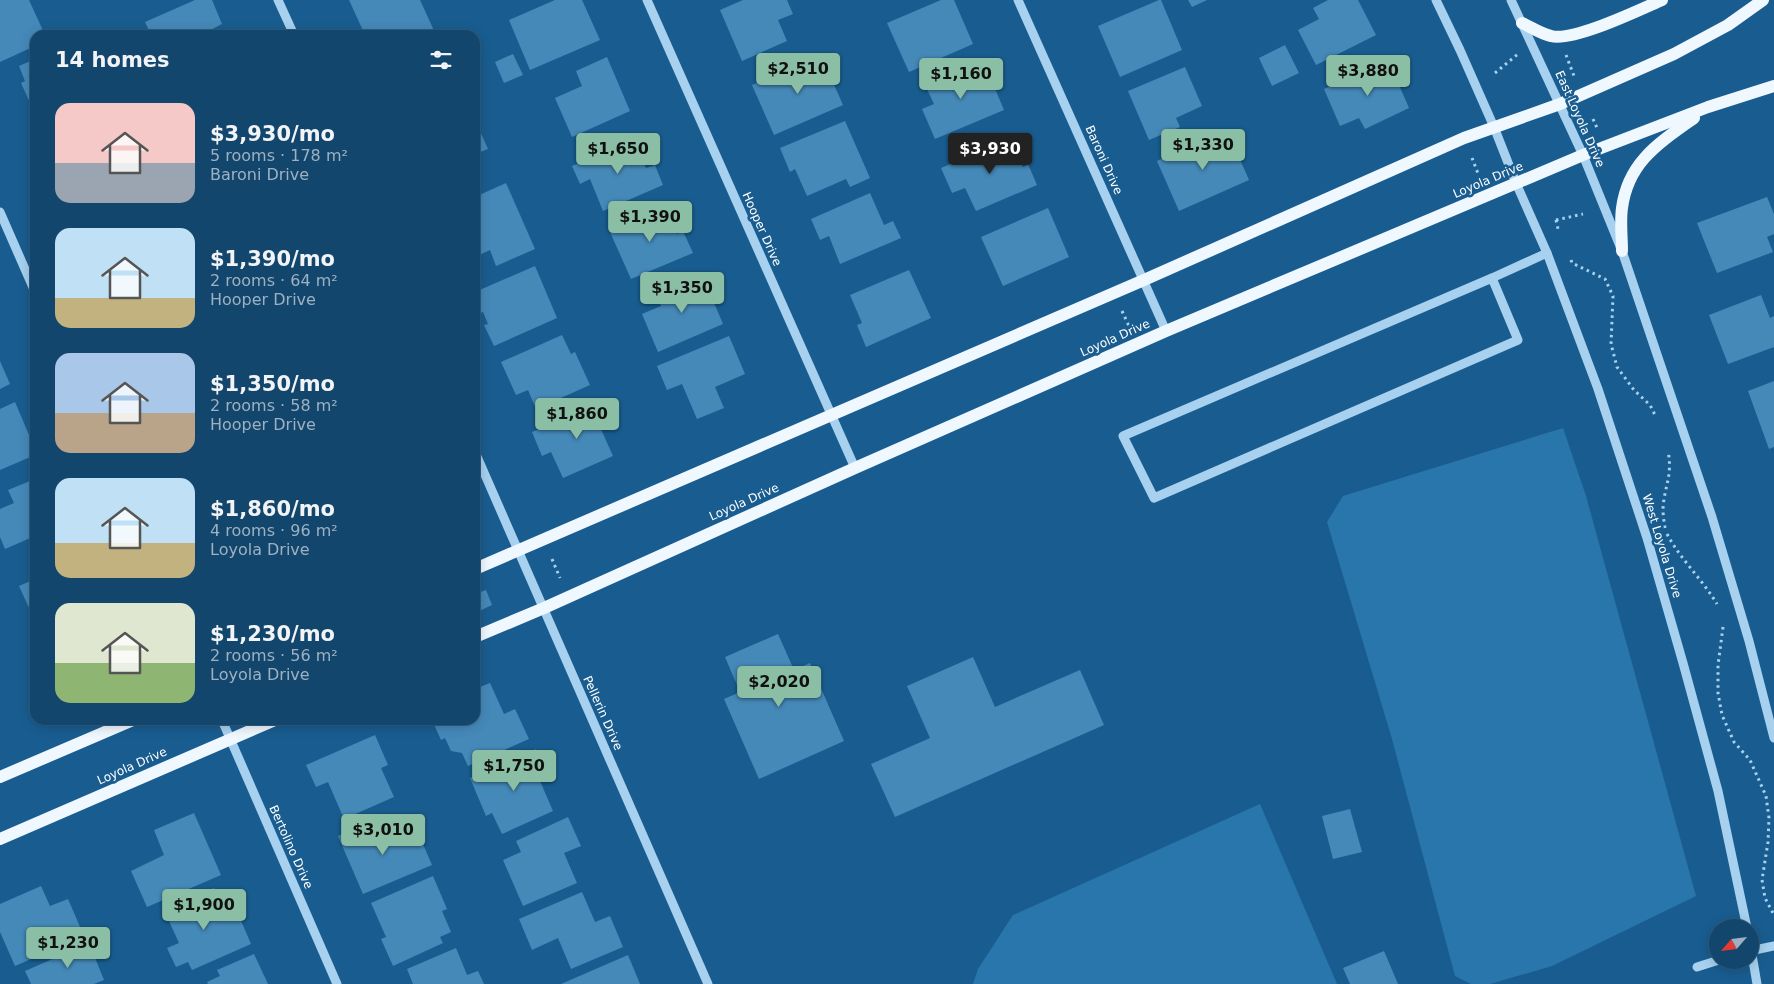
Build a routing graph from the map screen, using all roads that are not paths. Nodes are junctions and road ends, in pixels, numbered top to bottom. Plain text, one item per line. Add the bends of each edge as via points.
1 (278, 0) edge
2 (647, 0) edge
3 (1018, 0) edge
4 (1436, 0) edge
5 (1511, 0) edge
6 (1662, 0) edge
7 (1763, 0) edge
8 (1522, 22) junction
9 (292, 30) edge
10 (1774, 86) edge
11 (1560, 104) junction
12 (1708, 107) junction
13 (1494, 127) junction
14 (1583, 155) junction
15 (1516, 183) junction
16 (0, 212) edge
17 (1622, 251) junction
18 (1547, 253) junction
19 (1492, 278) junction
20 (1144, 280) junction
21 (30, 281) edge
22 (1166, 331) junction
23 (831, 415) junction
24 (480, 463) edge
25 (855, 468) junction
26 (518, 550) junction
27 (480, 567) edge
28 (544, 608) junction
29 (480, 635) edge
30 (121, 725) edge
31 (224, 725) edge
32 (263, 725) edge
33 (1774, 738) edge
34 (230, 739) junction
35 (0, 777) edge
36 (0, 839) edge
37 (1745, 919) edge
38 (1774, 946) edge
39 (1759, 947) edge
40 (1709, 963) edge
41 (1697, 967) dead end
42 (1754, 969) edge
43 (337, 984) edge
44 (708, 984) edge
45 (1757, 984) edge

1 - 9 street
2 - 23 street, Hooper Drive
3 - 20 street, Baroni Drive
4 - 13 street
5 - 8 street, East Loyola Drive
6 - 8 main road via 1571,35 1551,37
7 - 11 main road via 1728,25 1674,54
8 - 11 street, East Loyola Drive
10 - 12 main road, Loyola Drive
11 - 13 main road
11 - 14 street, East Loyola Drive
12 - 14 main road, Loyola Drive
12 - 17 main road via 1654,147 1637,165 1627,185 1622,209
13 - 15 street
13 - 20 main road
14 - 15 main road, Loyola Drive
14 - 17 street, East Loyola Drive
15 - 18 street, West Loyola Drive
15 - 22 main road, Loyola Drive
16 - 21 street
17 - 33 street via 1712,517
18 - 19 street
18 - 37 street, West Loyola Drive via 1598,389 1647,538 1718,791
19 - 19 street via 1123,436 1154,498 1518,340
20 - 22 street, Baroni Drive
20 - 23 main road
22 - 25 main road, Loyola Drive
23 - 25 street, Hooper Drive
23 - 26 main road
24 - 26 street, Pellerin Drive
25 - 28 main road, Loyola Drive
26 - 27 main road
26 - 28 street, Pellerin Drive
28 - 29 main road, Loyola Drive
28 - 44 street, Pellerin Drive
30 - 35 main road
31 - 34 street, Bertolino Drive
32 - 34 main road, Loyola Drive
34 - 36 main road, Loyola Drive
34 - 43 street, Bertolino Drive
38 - 39 street
40 - 41 street
42 - 45 street

